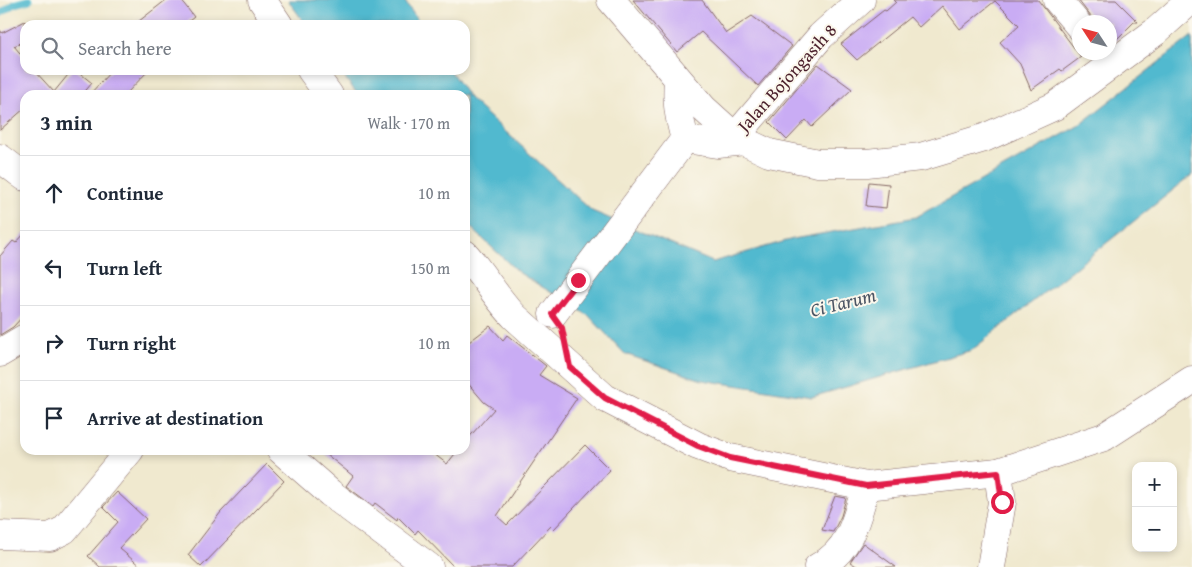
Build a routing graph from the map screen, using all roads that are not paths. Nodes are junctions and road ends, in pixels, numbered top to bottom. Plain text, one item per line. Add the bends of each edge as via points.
1 (262, 0) edge
2 (611, 0) edge
3 (861, 0) edge
4 (1057, 0) edge
5 (1191, 0) edge
6 (1072, 18) edge
7 (276, 20) edge
8 (1117, 53) edge
9 (1105, 60) edge
10 (315, 75) edge
11 (678, 80) junction
12 (325, 90) edge
13 (686, 139) junction
14 (740, 139) junction
15 (470, 259) edge
16 (502, 303) junction
17 (552, 314) junction
18 (20, 341) edge
19 (0, 352) edge
20 (570, 367) junction
21 (1192, 380) edge
22 (126, 455) edge
23 (287, 455) edge
24 (998, 472) junction
25 (866, 486) junction
26 (1, 535) edge
27 (429, 567) edge
28 (818, 567) edge
29 (992, 567) edge

1 - 7 street
2 - 11 street
3 - 14 street, Jalan Bojongasih 8 via 821,36
4 - 6 street
5 - 8 street via 1155,32
9 - 14 street via 1056,106 984,138 921,157 867,163 818,163 769,153
10 - 12 street
11 - 13 street via 678,115
11 - 14 street via 703,108
13 - 14 street via 718,144
13 - 17 street
15 - 16 street
16 - 17 street
16 - 20 street
17 - 20 street via 562,328
18 - 19 street
20 - 25 street via 605,398 698,446 730,458
21 - 24 street via 1104,437
22 - 26 street via 64,530 50,537
23 - 27 street via 330,493
24 - 25 street
24 - 29 street via 1002,502
25 - 28 street via 851,535 835,556

